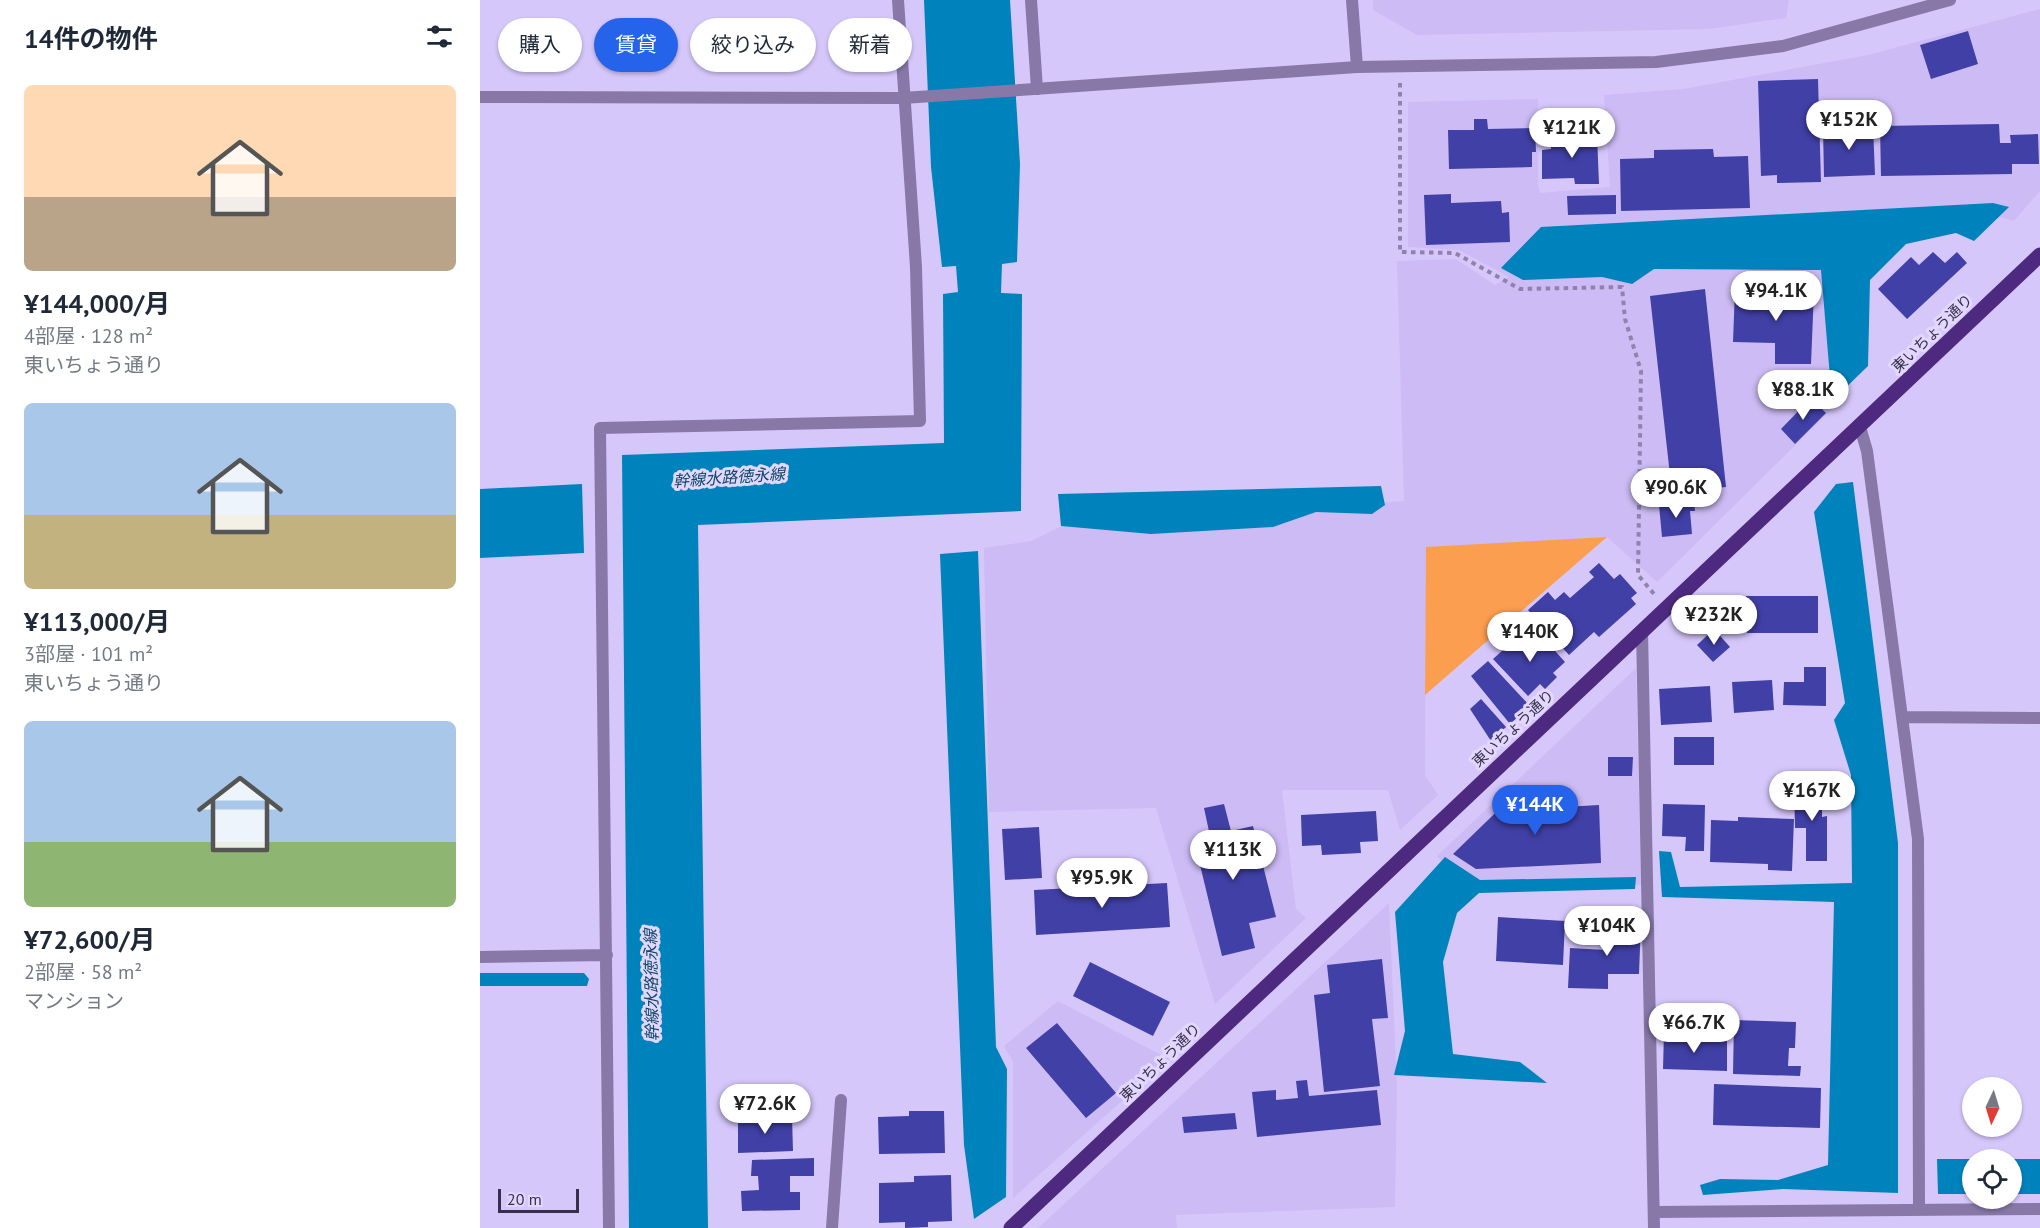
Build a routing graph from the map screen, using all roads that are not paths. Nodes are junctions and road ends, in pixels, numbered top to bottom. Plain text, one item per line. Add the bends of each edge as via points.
1 (898, 0) edge
2 (1031, 0) edge
3 (1352, 0) edge
4 (1950, 0) edge
5 (1357, 67) junction
6 (1037, 89) junction
7 (480, 97) edge
8 (903, 98) junction
9 (2040, 255) edge
10 (1860, 427) junction
11 (1642, 630) junction
12 (1904, 717) junction
13 (2040, 718) edge
14 (607, 955) junction
15 (480, 957) edge
16 (841, 1100) dead end
17 (1919, 1209) junction
18 (2040, 1209) edge
19 (1654, 1212) junction
20 (609, 1228) edge
21 (832, 1228) edge
22 (1011, 1228) edge
23 (1654, 1228) edge

1 - 8 street
2 - 6 street
3 - 5 street
4 - 5 street via 1783,46 1656,62
5 - 6 street
6 - 8 street
7 - 8 street
8 - 14 street via 916,267 920,421 600,428
9 - 10 main road, 東いちょう通り
10 - 11 main road, 東いちょう通り
10 - 12 street via 1868,451
11 - 19 street
11 - 22 main road, 東いちょう通り
12 - 13 street
12 - 17 street via 1917,839
14 - 15 street
14 - 20 street
16 - 21 street
17 - 18 street
17 - 19 street
19 - 23 street

